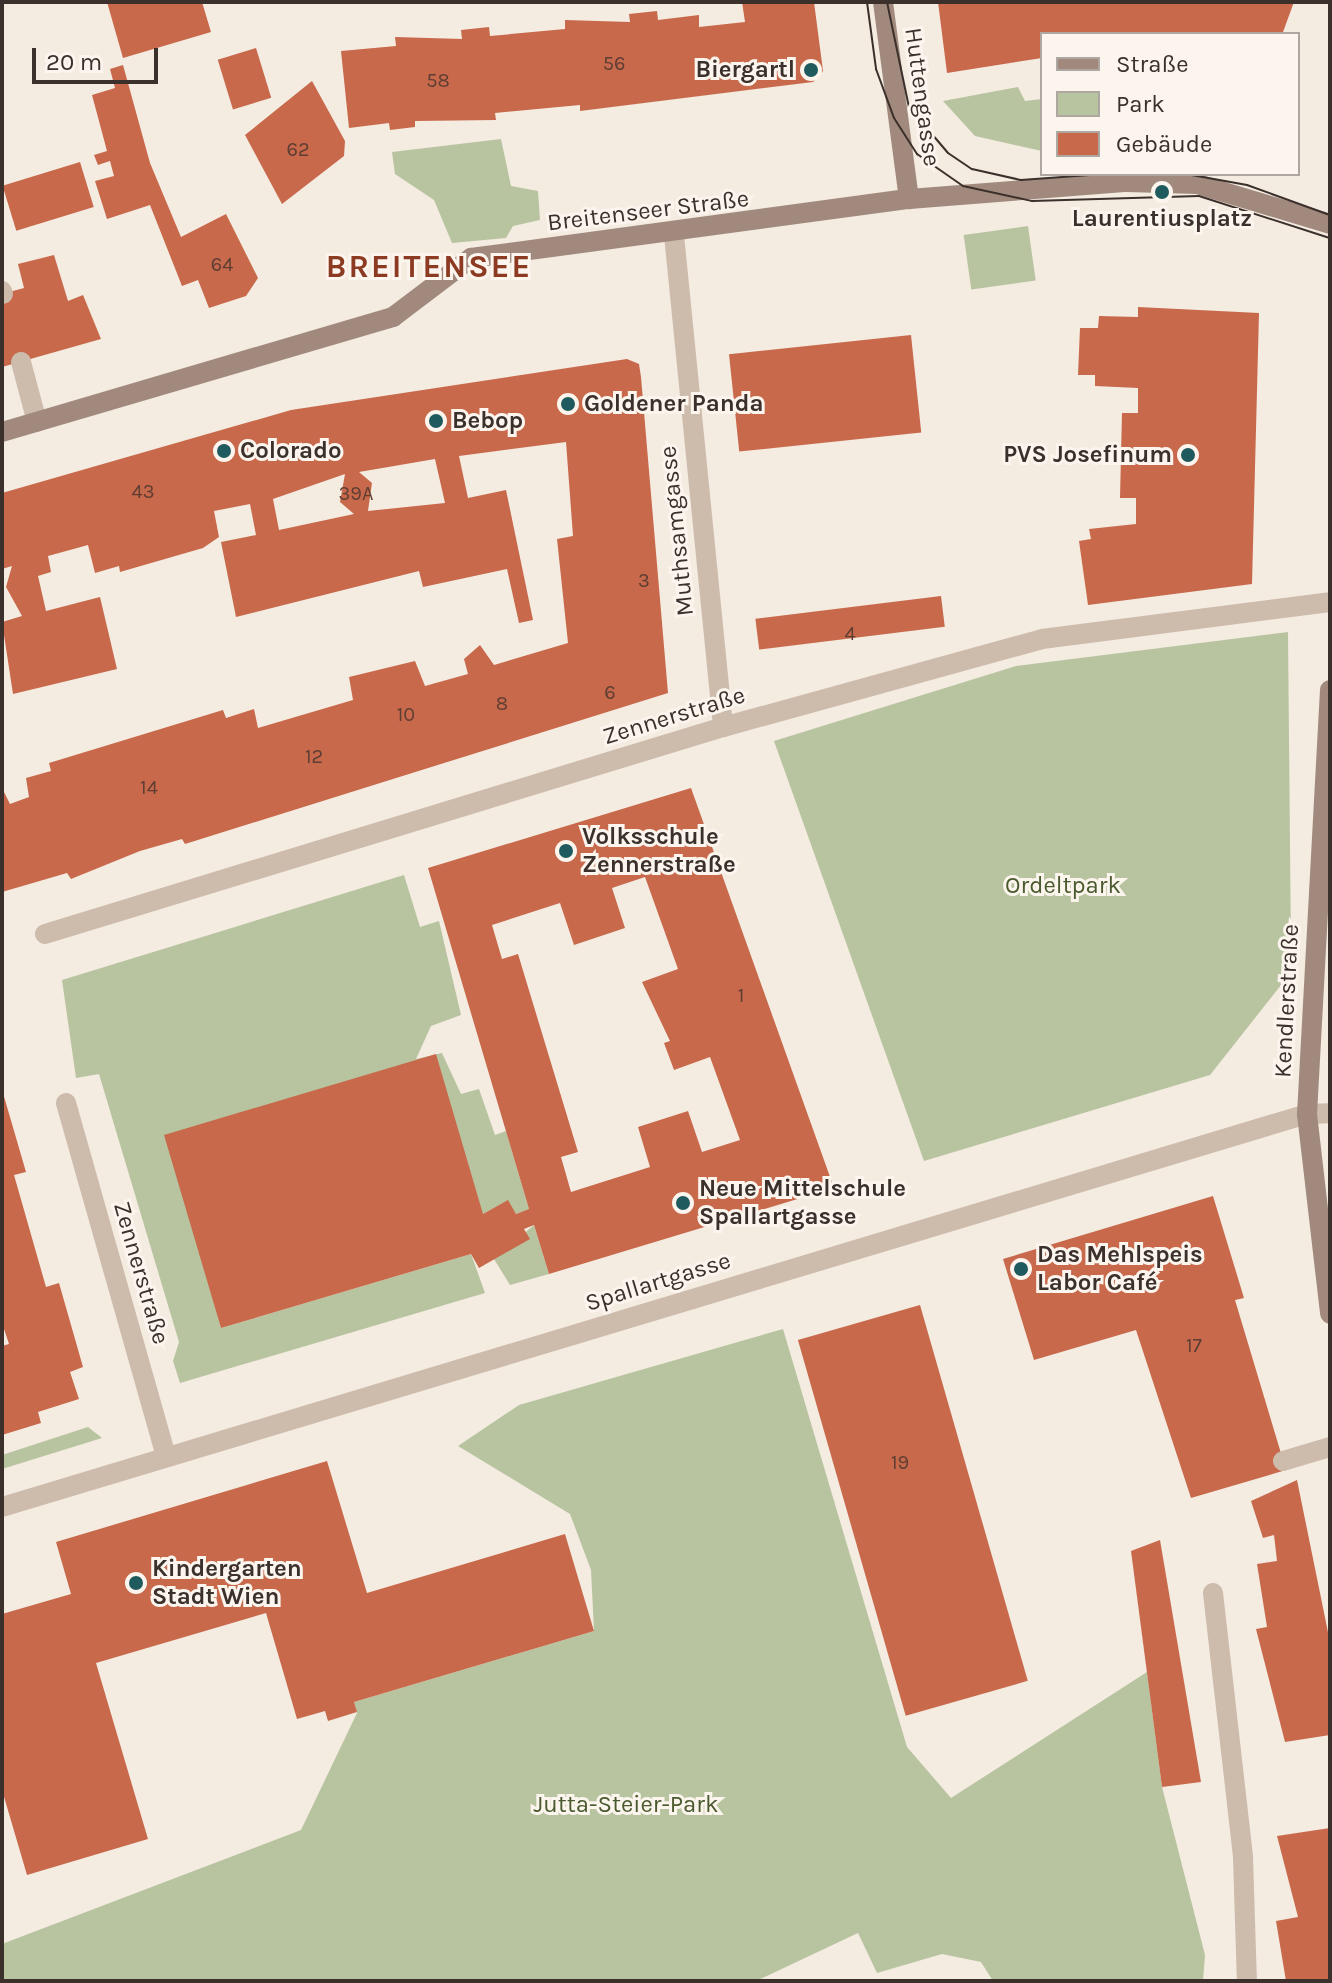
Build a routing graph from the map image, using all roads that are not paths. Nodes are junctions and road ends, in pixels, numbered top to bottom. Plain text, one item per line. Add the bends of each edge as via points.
1 (883, 2) edge
2 (909, 199) junction
3 (1330, 224) edge
4 (674, 235) junction
5 (21, 362) dead end
6 (37, 422) junction
7 (2, 432) edge
8 (1330, 602) edge
9 (1330, 690) edge
10 (723, 727) junction
11 (45, 934) dead end
12 (66, 1103) dead end
13 (1330, 1113) edge
14 (1307, 1114) junction
15 (1330, 1314) edge
16 (1330, 1447) edge
17 (166, 1457) junction
18 (1283, 1461) dead end
19 (2, 1507) edge
20 (1213, 1593) dead end
21 (1247, 1981) edge

1 - 2 street, Huttengasse
2 - 3 street, Breitenseer Straße via 1127,182 1197,184
2 - 4 street, Breitenseer Straße
4 - 6 street, Breitenseer Straße via 471,258 393,317
4 - 10 street, Muthsamgasse
5 - 6 street
6 - 7 street, Breitenseer Straße
8 - 10 street, Zennerstraße via 1042,639
9 - 14 street, Kendlerstraße
10 - 11 street, Zennerstraße
12 - 17 street, Zennerstraße
13 - 14 street, Spallartgasse
14 - 15 street, Kendlerstraße
14 - 17 street, Spallartgasse
16 - 18 street
17 - 19 street, Spallartgasse
20 - 21 street via 1243,1857

